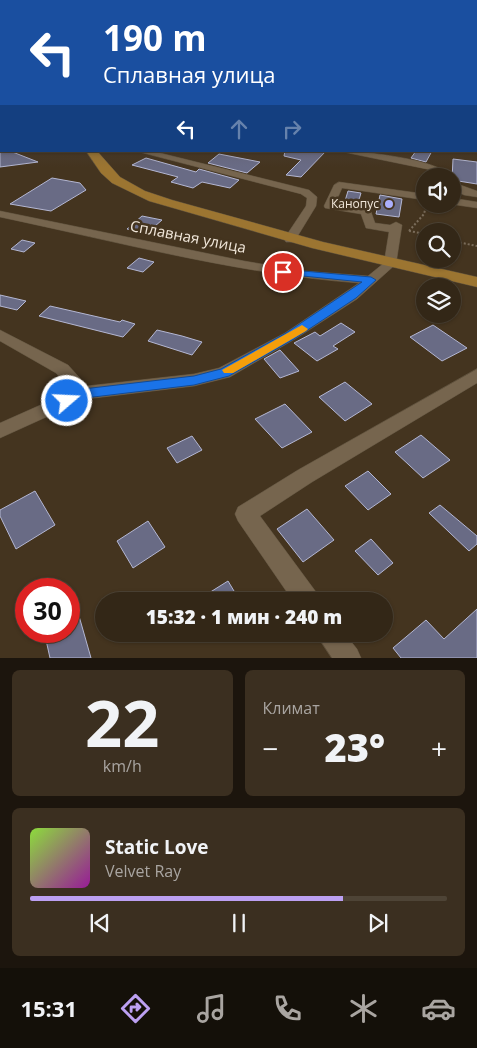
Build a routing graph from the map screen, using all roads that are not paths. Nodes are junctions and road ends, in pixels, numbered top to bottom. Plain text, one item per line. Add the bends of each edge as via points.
1 (92, 152) edge
2 (144, 152) edge
3 (348, 152) edge
4 (434, 168) edge
5 (461, 190) edge
6 (477, 194) edge
7 (416, 196) edge
8 (461, 202) edge
9 (477, 205) edge
10 (2, 216) edge
11 (290, 238) junction
12 (390, 264) junction
13 (371, 280) junction
14 (477, 282) edge
15 (0, 335) edge
16 (477, 375) edge
17 (83, 394) junction
18 (0, 431) edge
19 (301, 592) edge
20 (335, 642) edge
21 (348, 658) edge

1 - 11 main road via 106,173 131,189
2 - 11 street via 305,192 312,197 311,206
3 - 4 street
5 - 6 street
7 - 12 street via 339,185 329,206 366,211 370,226 396,227
8 - 9 street
10 - 13 street, Сплавная улица via 244,265 303,275
11 - 12 main road
12 - 13 street
12 - 14 main road
13 - 17 street via 290,336 224,373 194,380
15 - 17 street via 62,370
16 - 19 street via 246,514
17 - 18 street
20 - 21 street

